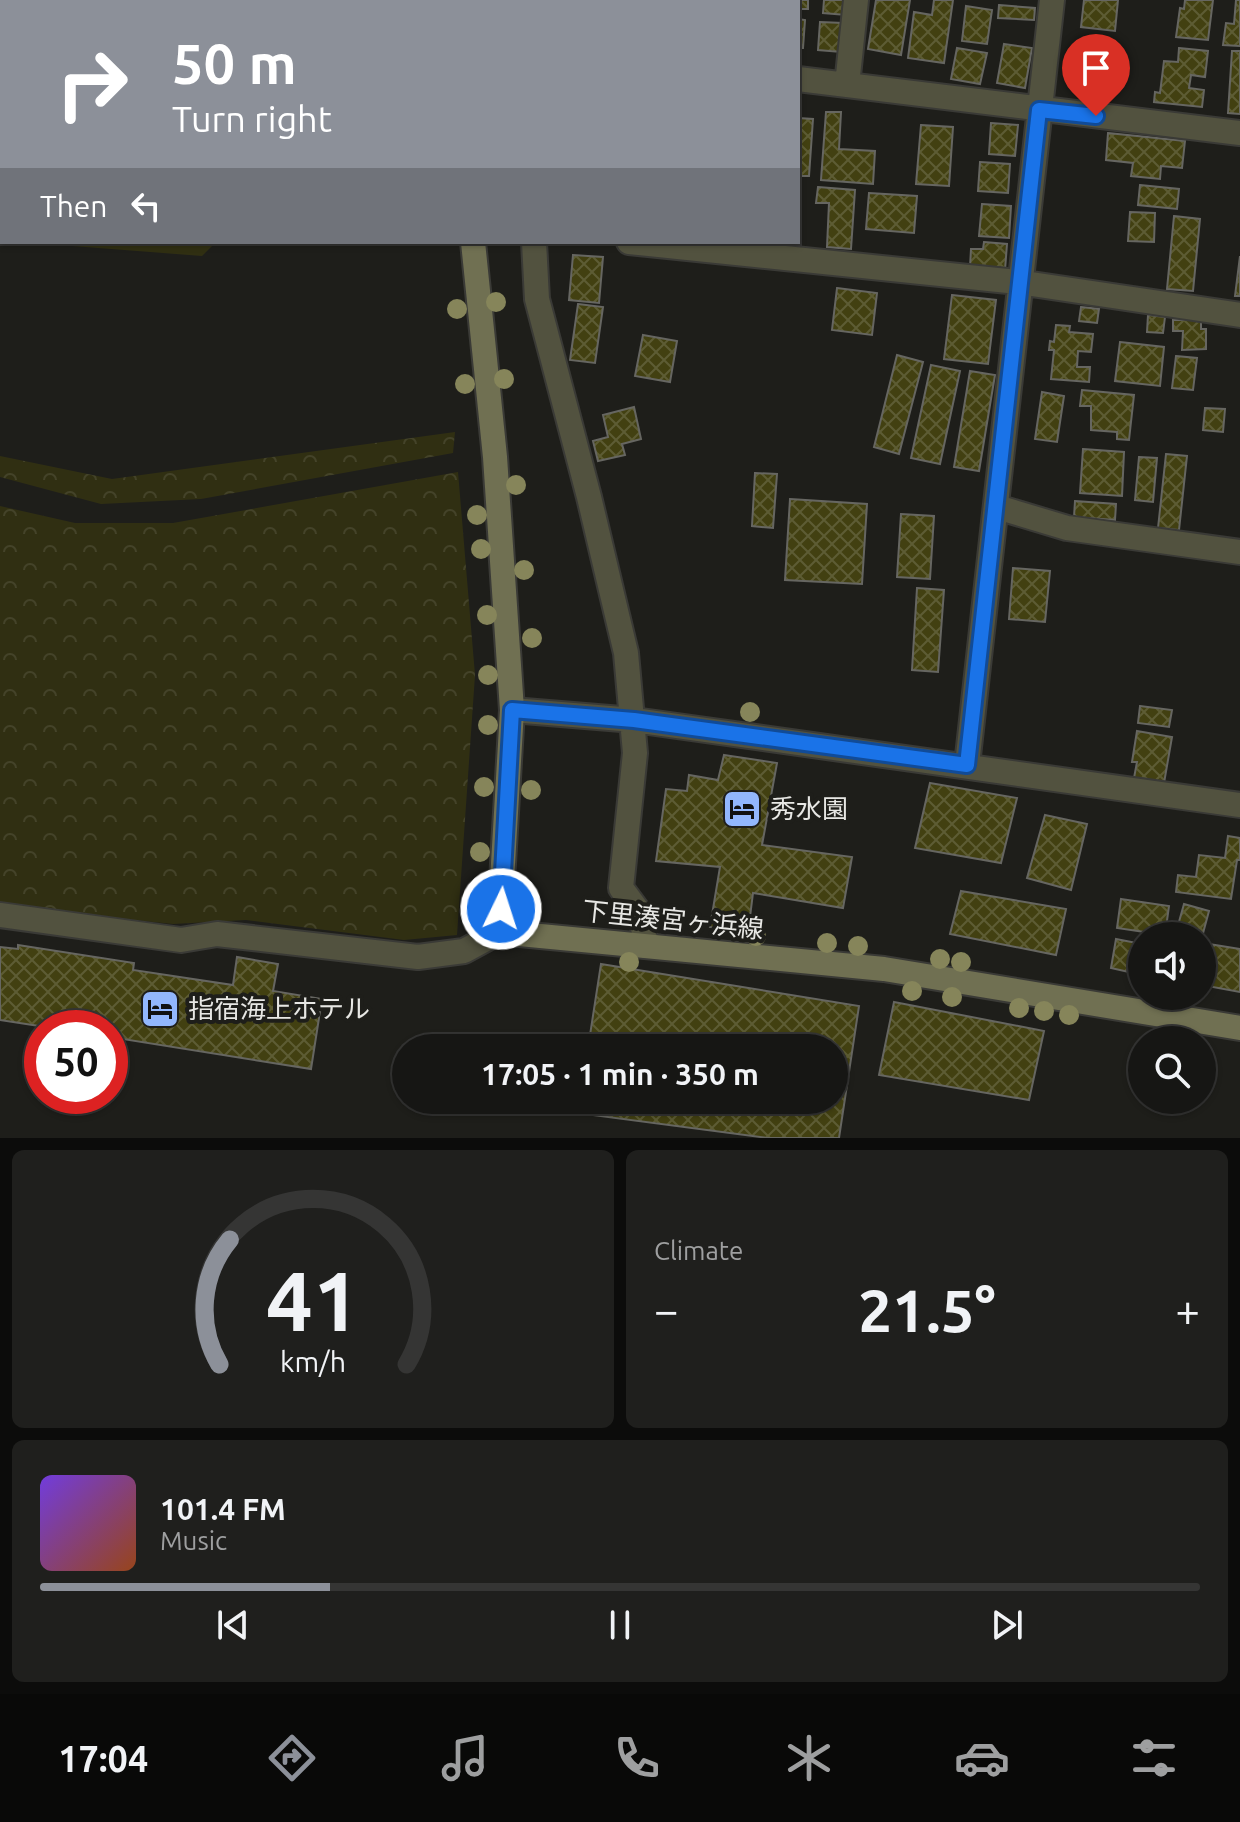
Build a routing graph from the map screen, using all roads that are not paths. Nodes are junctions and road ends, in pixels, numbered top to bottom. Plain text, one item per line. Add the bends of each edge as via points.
1 (856, 0) edge
2 (1052, 0) edge
3 (800, 79) edge
4 (847, 85) junction
5 (1039, 110) junction
6 (1240, 133) edge
7 (473, 244) edge
8 (534, 244) edge
9 (648, 244) edge
10 (1018, 282) junction
11 (1240, 315) edge
12 (997, 507) junction
13 (1240, 552) edge
14 (512, 710) junction
15 (634, 720) junction
16 (967, 765) junction
17 (1240, 805) edge
18 (0, 915) edge
19 (499, 932) junction
20 (646, 946) junction
21 (1240, 1028) edge

1 - 4 street
2 - 5 street
3 - 4 street
4 - 5 street
5 - 6 street
5 - 10 street
7 - 14 main road via 495,457
8 - 15 street via 537,299 619,625
9 - 10 street
10 - 11 street
10 - 12 street
12 - 13 street via 1067,528
12 - 16 street
14 - 15 street
14 - 19 main road
15 - 16 street
15 - 20 street via 621,888 641,915
16 - 17 street
18 - 19 street via 181,940 217,934 418,957 464,951
19 - 20 main road, 下里湊宮ヶ浜線
20 - 21 main road, 下里湊宮ヶ浜線 via 884,969

